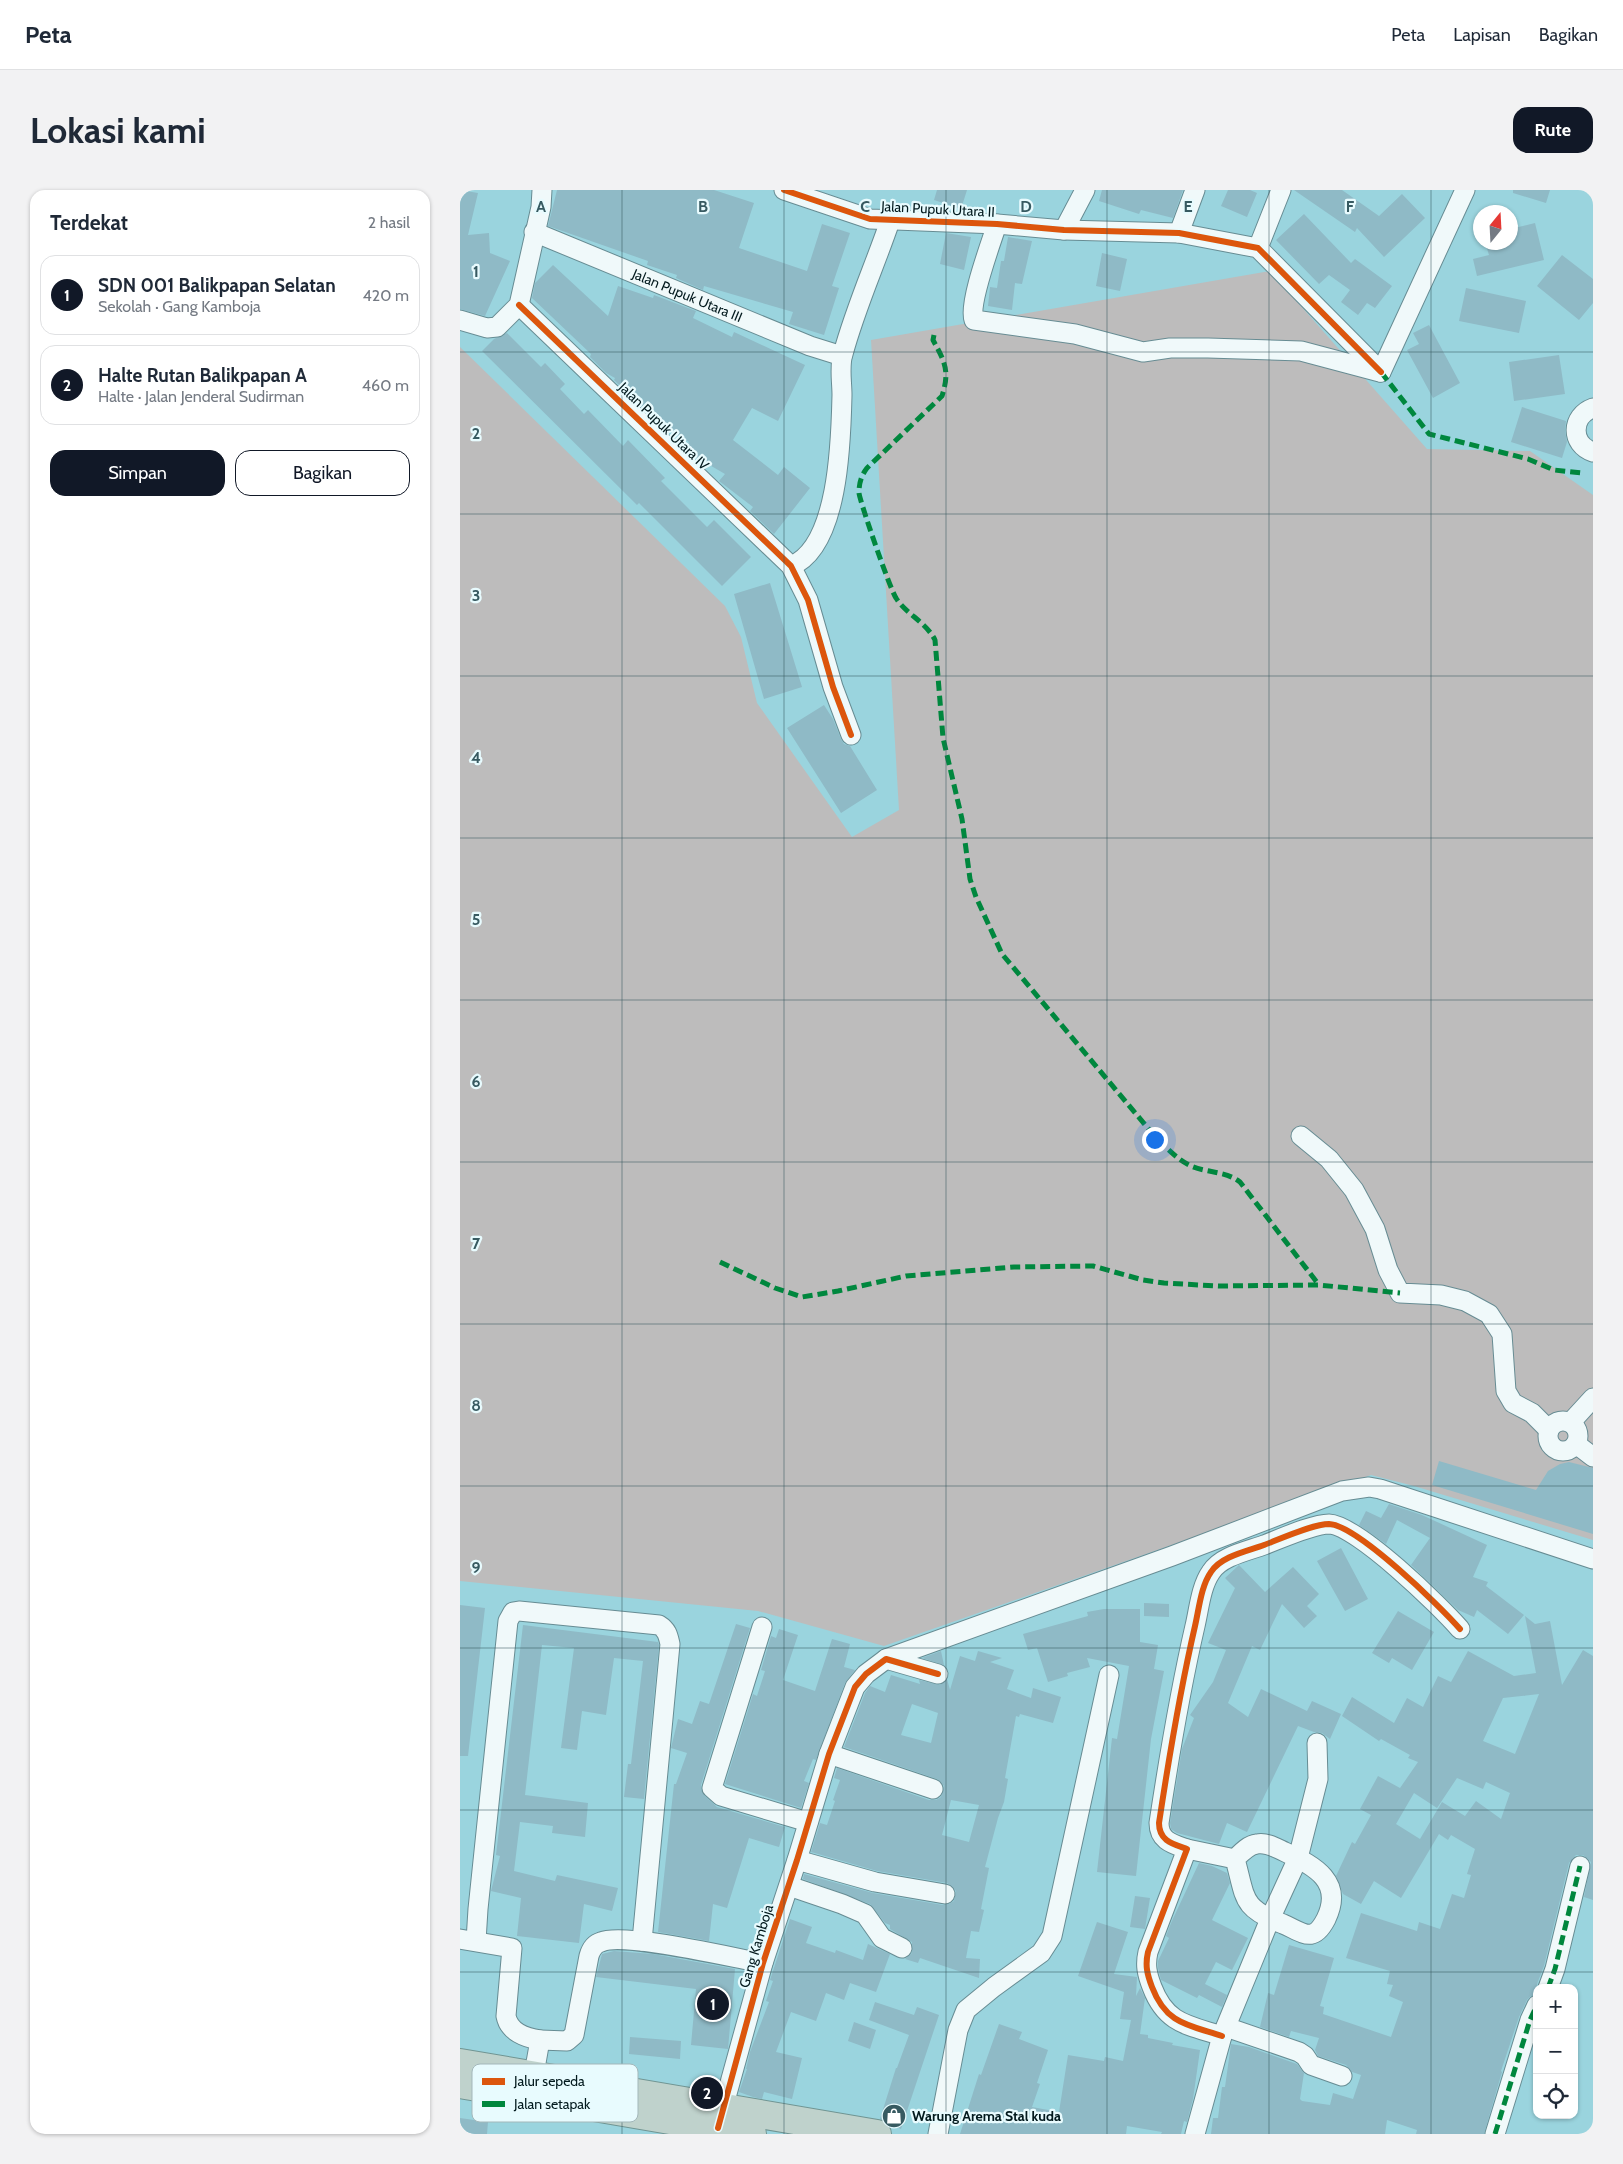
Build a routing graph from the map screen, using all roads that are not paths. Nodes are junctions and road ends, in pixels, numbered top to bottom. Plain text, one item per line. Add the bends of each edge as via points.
1 (542, 190) edge
2 (784, 190) edge
3 (1085, 190) edge
4 (1195, 190) edge
5 (1281, 190) edge
6 (1465, 190) edge
7 (890, 221) junction
8 (997, 224) junction
9 (1064, 230) junction
10 (534, 232) junction
11 (1179, 233) junction
12 (1258, 248) junction
13 (519, 304) junction
14 (460, 320) edge
15 (842, 356) junction
16 (1381, 372) junction
17 (1593, 408) edge
18 (1593, 452) edge
19 (791, 566) junction
20 (851, 735) dead end
21 (1301, 1136) dead end
22 (1593, 1398) edge
23 (1571, 1422) junction
24 (1549, 1430) junction
25 (1576, 1444) junction
26 (1593, 1457) edge
27 (1593, 1559) edge
28 (762, 1627) dead end
29 (1460, 1629) dead end
30 (886, 1659) junction
31 (938, 1674) dead end
32 (1110, 1675) dead end
33 (1317, 1743) dead end
34 (829, 1754) junction
35 (933, 1789) dead end
36 (808, 1822) junction
37 (1188, 1849) junction
38 (1235, 1858) junction
39 (1298, 1858) junction
40 (797, 1860) junction
41 (1580, 1866) dead end
42 (789, 1886) junction
43 (945, 1894) dead end
44 (1270, 1919) junction
45 (468, 1940) edge
46 (642, 1941) junction
47 (902, 1948) dead end
48 (763, 1964) junction
49 (1549, 1984) edge
50 (1533, 2014) edge
51 (1224, 2031) junction
52 (540, 2040) junction
53 (536, 2064) edge
54 (1342, 2076) dead end
55 (638, 2102) edge
56 (638, 2111) edge
57 (719, 2123) edge
58 (752, 2134) edge
59 (877, 2134) edge
60 (938, 2134) edge
61 (1196, 2134) edge
62 (1495, 2134) edge

1 - 10 street
2 - 7 street, Jalan Pupuk Utara II via 870,219
3 - 9 street
4 - 11 street
5 - 12 street
6 - 16 street
7 - 8 street, Jalan Pupuk Utara II
7 - 15 street
8 - 9 street, Jalan Pupuk Utara II
8 - 16 street via 979,284 975,320 1075,334 1143,352 1170,348 1301,351
9 - 11 street, Jalan Pupuk Utara II
10 - 13 street
10 - 15 street, Jalan Pupuk Utara III via 810,346
11 - 12 street, Jalan Pupuk Utara II
12 - 16 street
13 - 14 street via 497,327 487,328
13 - 19 street, Jalan Pupuk Utara IV
15 - 19 street via 841,438 829,516 807,557
17 - 18 street via 1580,416 1576,430 1580,443
19 - 20 street, Jalan Pupuk Utara IV via 808,600 833,687
21 - 24 street via 1329,1159 1354,1190 1375,1229 1388,1270 1400,1293 1441,1295 1465,1301 1489,1314 1502,1334 1506,1391 1513,1403 1532,1413
22 - 23 street
23 - 24 street via 1558,1421
23 - 25 street via 1578,1436
24 - 25 street via 1554,1447 1565,1451
25 - 26 street
27 - 30 street, Gang Kamboja via 1380,1489 1356,1487
28 - 36 street via 712,1788 721,1796
29 - 37 street via 1414,1582 1337,1525 1320,1525 1217,1565 1205,1585 1191,1645 1168,1759 1159,1824 1165,1840
30 - 31 street
30 - 34 street, Gang Kamboja via 854,1687
32 - 60 street via 1052,1936 1040,1953 966,2010 958,2030
33 - 39 street via 1318,1779
34 - 35 street
34 - 36 street, Gang Kamboja
36 - 40 street, Gang Kamboja
37 - 38 street
37 - 51 street via 1148,1952 1146,1970 1162,2007 1173,2018
38 - 39 street via 1251,1845 1260,1843
38 - 44 street via 1248,1904
39 - 44 street
39 - 44 street via 1323,1876 1332,1894 1331,1908 1314,1935
40 - 42 street, Gang Kamboja
40 - 43 street via 875,1882
41 - 49 street
42 - 47 street via 865,1914 882,1938
42 - 48 street, Gang Kamboja
44 - 51 street
45 - 46 street via 478,1909 508,1621 513,1612 519,1611 659,1625 668,1634 670,1644
45 - 52 street via 512,1948 507,2023 513,2030
46 - 48 street
46 - 52 street via 608,1940 593,1947 574,2035 567,2041
48 - 57 street, Gang Kamboja
50 - 62 street
51 - 54 street via 1299,2052 1312,2065
51 - 61 street
52 - 53 street
55 - 57 highway
56 - 57 highway
57 - 58 highway
57 - 59 highway

